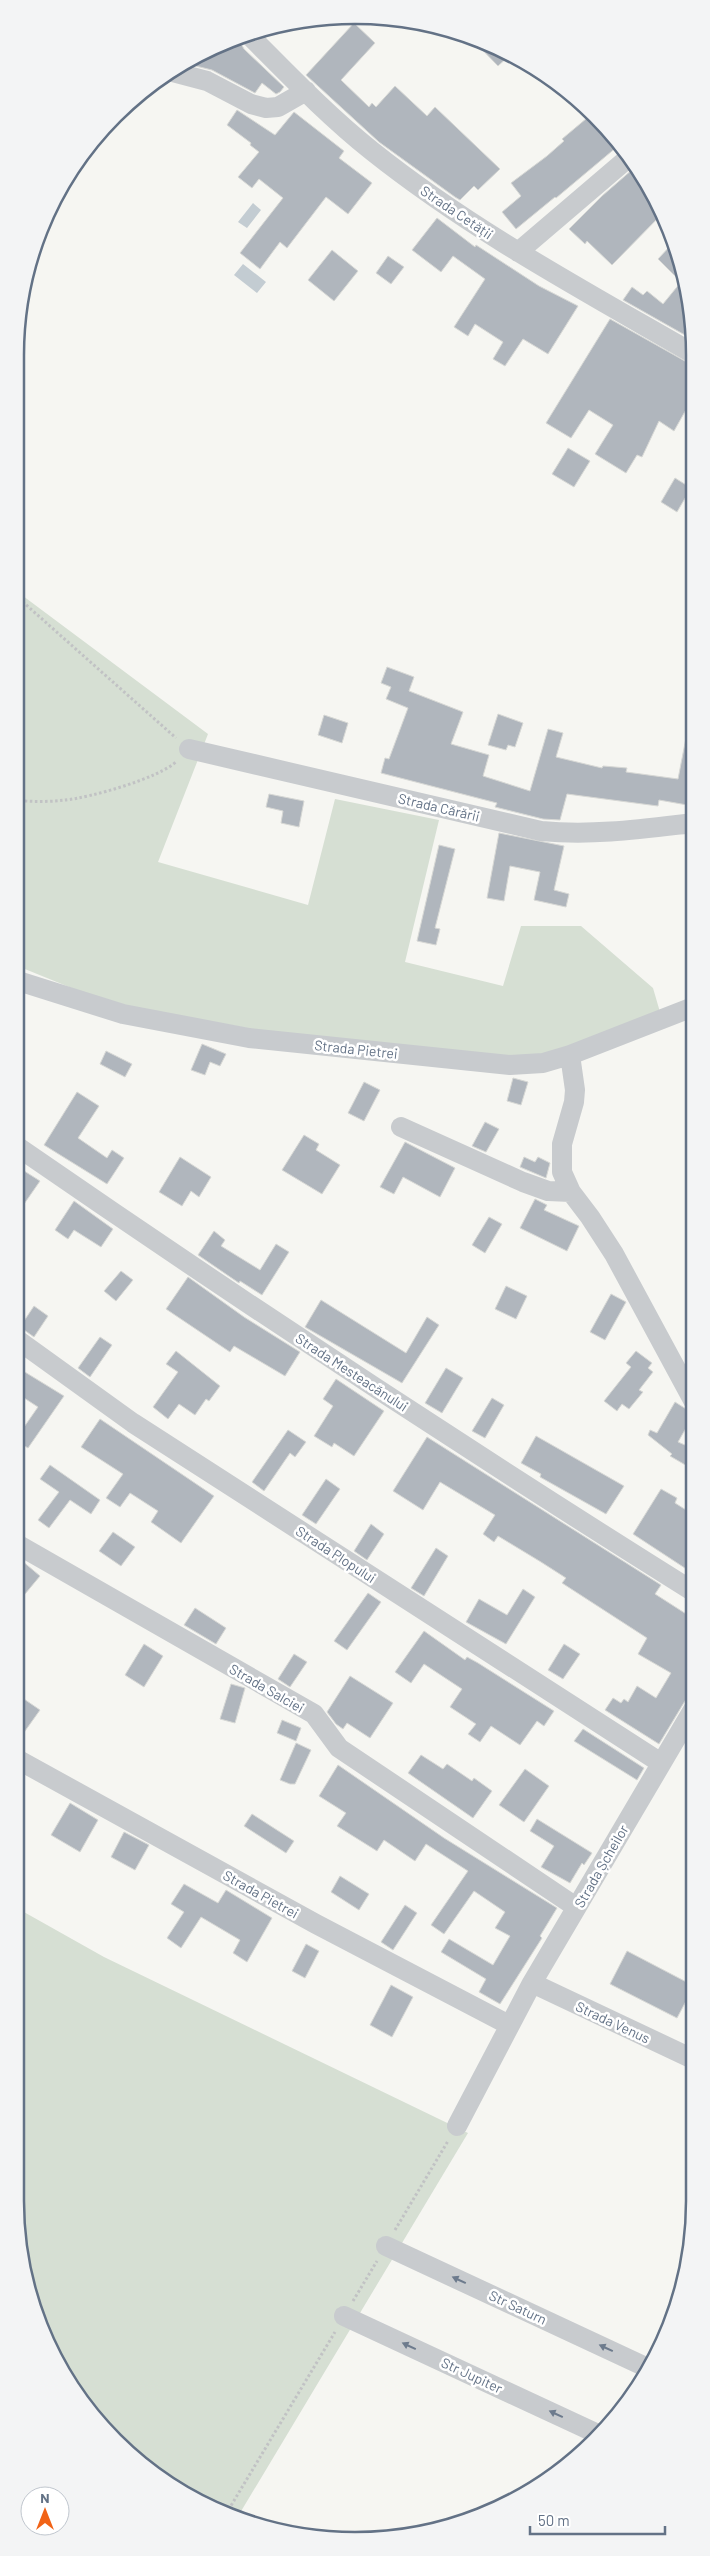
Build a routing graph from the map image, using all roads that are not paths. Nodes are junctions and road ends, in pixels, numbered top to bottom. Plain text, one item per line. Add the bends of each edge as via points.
1 (254, 40) edge
2 (180, 74) edge
3 (306, 91) junction
4 (624, 162) edge
5 (518, 252) junction
6 (686, 350) edge
7 (188, 749) road end
8 (686, 825) edge
9 (24, 983) edge
10 (686, 1010) edge
11 (570, 1055) junction
12 (401, 1127) dead end
13 (24, 1151) edge
14 (571, 1192) junction
15 (24, 1344) edge
16 (686, 1387) edge
17 (24, 1548) edge
18 (686, 1587) edge
19 (686, 1721) edge
20 (24, 1763) edge
21 (661, 1763) junction
22 (576, 1907) junction
23 (532, 1983) junction
24 (509, 2025) junction
25 (686, 2056) edge
26 (457, 2126) dead end
27 (386, 2246) dead end
28 (344, 2316) dead end
29 (643, 2366) edge
30 (592, 2431) edge

1 - 3 street, Strada Cetății
2 - 3 street via 207,81 251,104 266,108 278,107
3 - 5 street, Strada Cetății via 370,150 406,178
4 - 5 street
5 - 6 street, Strada Cetății
7 - 8 street, Strada Cărării via 542,831 606,834
9 - 11 street, Strada Pietrei via 123,1014 249,1038 510,1065 543,1063
10 - 11 street, Strada Pietrei
11 - 14 street via 574,1102 562,1144 561,1160 562,1172
12 - 14 street via 523,1182 548,1190
13 - 18 street, Strada Mesteacănului via 219,1285
14 - 16 street via 614,1254
15 - 21 street, Strada Plopului via 133,1423
17 - 22 street, Strada Salciei via 314,1714 339,1748
19 - 21 street, Strada Șcheilor
20 - 24 street, Strada Pietrei via 316,1924
21 - 22 street, Strada Șcheilor
22 - 23 street, Strada Șcheilor
23 - 24 street, Strada Șcheilor
23 - 25 street, Strada Venus
24 - 26 street, Strada Șcheilor
29 -> 27 street, Str Saturn
30 -> 28 street, Str Jupiter

